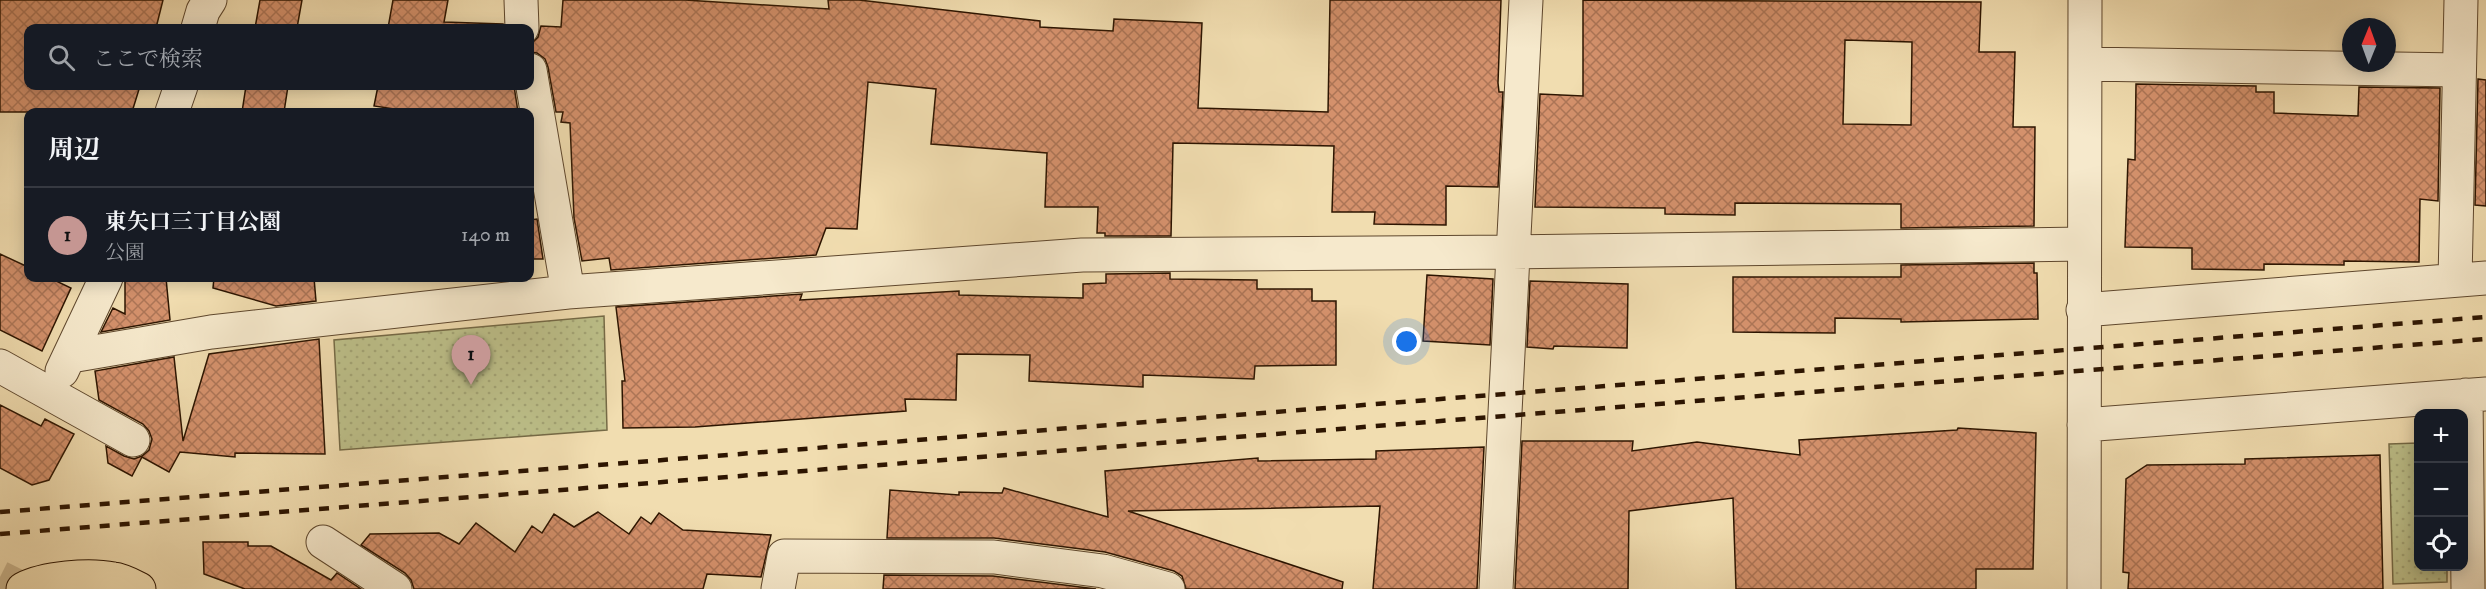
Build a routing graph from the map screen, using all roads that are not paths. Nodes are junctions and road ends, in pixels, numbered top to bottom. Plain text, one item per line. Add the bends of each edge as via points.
1 (210, 0) edge
2 (521, 0) edge
3 (1526, 0) edge
4 (2085, 0) edge
5 (2462, 0) edge
6 (199, 24) edge
7 (522, 24) edge
8 (2085, 64) junction
9 (2459, 70) junction
10 (180, 90) edge
11 (533, 90) edge
12 (173, 108) edge
13 (2084, 244) junction
14 (1513, 252) junction
15 (2470, 279) edge
16 (104, 282) edge
17 (568, 292) junction
18 (2083, 310) junction
19 (70, 356) junction
20 (0, 366) edge
21 (50, 393) junction
22 (2476, 394) edge
23 (2084, 425) junction
24 (133, 440) dead end
25 (322, 542) dead end
26 (23, 589) edge
27 (139, 589) edge
28 (395, 589) edge
29 (778, 589) edge
30 (1168, 589) edge
31 (1496, 589) edge
32 (2084, 589) edge
33 (2468, 589) edge

1 - 6 street
2 - 7 street
3 - 14 street
4 - 8 street
5 - 9 street
8 - 9 street
8 - 13 street
9 - 15 street
10 - 12 street
11 - 17 street
13 - 14 street
13 - 18 street
14 - 17 street via 1082,255
14 - 31 street
15 - 18 street
16 - 19 street
17 - 19 street via 212,332
18 - 23 street
19 - 21 street
20 - 21 street
21 - 24 street
22 - 23 street
22 - 33 street
23 - 32 street
25 - 28 street
26 - 27 main road via 43,581 97,577 112,578
29 - 30 street via 784,555 994,557 1103,571

